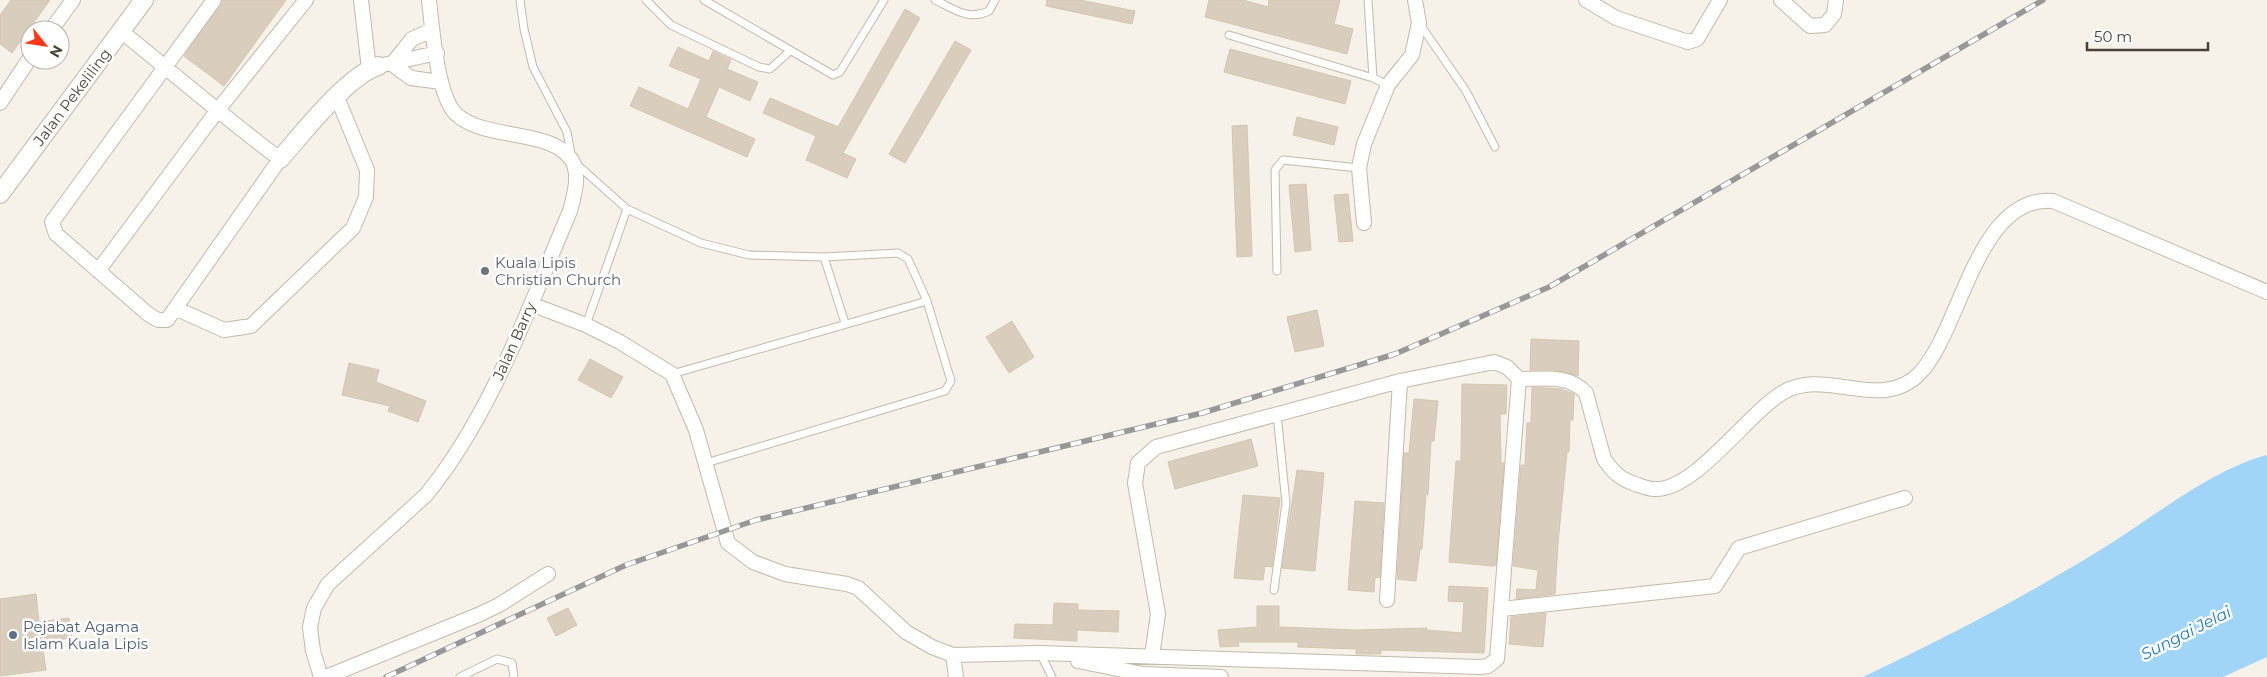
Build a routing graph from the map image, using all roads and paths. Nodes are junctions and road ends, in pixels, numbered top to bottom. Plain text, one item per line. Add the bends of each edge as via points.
1 (73, 0) edge
2 (144, 0) edge
3 (214, 0) edge
4 (306, 0) edge
5 (361, 0) edge
6 (429, 0) edge
7 (520, 0) edge
8 (646, 0) edge
9 (704, 0) edge
10 (884, 0) edge
11 (935, 0) edge
12 (995, 0) edge
13 (1368, 0) edge
14 (1415, 0) edge
15 (1586, 0) edge
16 (1720, 0) edge
17 (1781, 0) edge
18 (1836, 0) edge
19 (58, 20) edge
20 (1419, 22) junction
21 (432, 30) junction
22 (121, 31) junction
23 (1229, 35) dead end
24 (790, 51) junction
25 (437, 53) junction
26 (166, 67) junction
27 (380, 67) junction
28 (22, 70) edge
29 (1373, 78) junction
30 (441, 82) junction
31 (1388, 85) junction
32 (337, 97) junction
33 (0, 103) edge
34 (217, 111) junction
35 (1496, 148) dead end
36 (280, 158) junction
37 (572, 160) junction
38 (1359, 168) junction
39 (0, 194) edge
40 (627, 210) junction
41 (1364, 223) dead end
42 (824, 257) junction
43 (98, 271) junction
44 (1277, 271) dead end
45 (2267, 292) edge
46 (927, 301) junction
47 (531, 304) junction
48 (177, 309) junction
49 (845, 323) junction
50 (586, 325) junction
51 (672, 374) junction
52 (1519, 379) junction
53 (1400, 381) junction
54 (1277, 414) junction
55 (706, 463) junction
56 (1905, 498) dead end
57 (548, 574) dead end
58 (1274, 590) dead end
59 (1388, 600) dead end
60 (1502, 609) junction
61 (1040, 653) junction
62 (953, 655) junction
63 (1152, 656) junction
64 (1143, 675) edge
65 (321, 677) edge
66 (326, 677) edge
67 (460, 677) edge
68 (514, 677) edge
69 (956, 677) edge
70 (1052, 677) edge
71 (1221, 677) edge

1 - 19 street
2 - 22 street, Jalan Pekeliling
3 - 26 street
4 - 34 street
5 - 27 street
6 - 21 street
7 - 37 lane via 533,67 567,132
8 - 24 lane via 670,25 759,67 770,69
9 - 24 lane
10 - 24 lane via 840,72 833,75
11 - 12 lane via 972,16 989,12
13 - 29 lane
14 - 20 street
15 - 16 street via 1616,18 1688,42 1697,39
17 - 18 street via 1810,26 1825,25 1834,14
20 - 31 street via 1412,54
20 - 35 lane via 1466,91
21 - 25 street
21 - 27 street via 412,39
22 - 26 street
22 - 39 street, Jalan Pekeliling
23 - 29 lane
25 - 27 street
25 - 30 street
26 - 34 street
26 - 43 street via 52,222 56,234
27 - 30 street via 411,78
27 - 32 street via 352,81
28 - 33 street
29 - 31 lane
30 - 37 street via 454,113 468,124 543,142 561,150
31 - 38 street via 1364,144
32 - 36 street
32 - 48 street via 367,170 366,197 353,228 251,326 224,330
34 - 36 street
34 - 43 street
36 - 48 street
37 - 40 lane
37 - 47 street, Jalan Barry via 576,176 570,211
38 - 41 street
38 - 44 lane via 1283,160 1275,170
40 - 42 lane via 701,244 749,255
40 - 50 lane
42 - 46 lane via 898,253 908,259
42 - 49 lane
43 - 48 street via 158,320 167,320
45 - 52 street via 2054,201 2039,199 2026,203 2004,220 1981,254 1931,358 1919,374 1902,385 1875,392 1824,384 1785,391 1764,406 1704,465 1669,487 1654,490 1628,482 1610,468 1604,459 1586,393 1581,387 1561,379
46 - 49 lane
46 - 55 lane via 952,381 945,390
47 - 50 street
47 - 65 street, Jalan Barry via 482,412 439,479 409,511 328,584 314,608 310,628
49 - 51 lane
50 - 51 street
51 - 55 street
52 - 53 street via 1507,367 1494,362
52 - 60 street
53 - 54 street
53 - 59 street
54 - 58 lane via 1286,502
54 - 63 street via 1156,447 1138,464 1135,483 1158,614
55 - 62 street via 728,543 743,556 785,574 858,588 906,632
56 - 60 street via 1738,548 1715,586
57 - 66 street via 478,615
60 - 63 street via 1497,659 1488,666
61 - 62 street
61 - 63 street
61 - 64 street
61 - 70 lane
62 - 69 street
64 - 71 street
67 - 68 lane via 497,659 512,663

